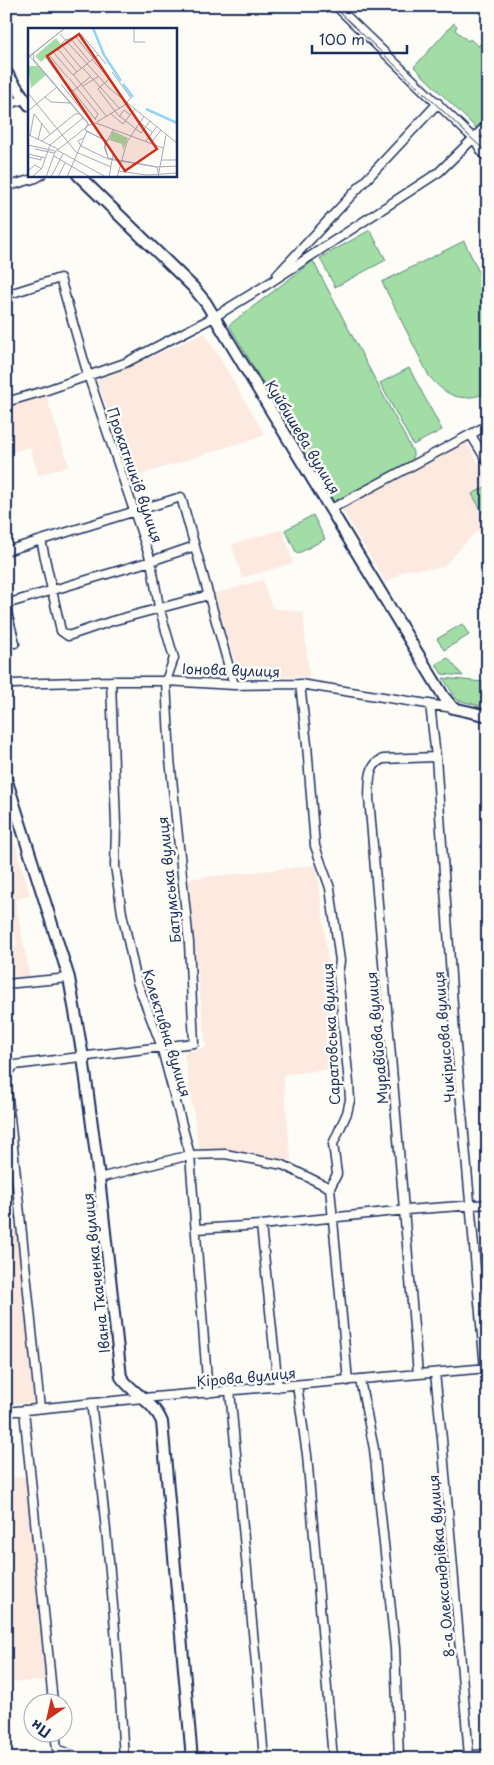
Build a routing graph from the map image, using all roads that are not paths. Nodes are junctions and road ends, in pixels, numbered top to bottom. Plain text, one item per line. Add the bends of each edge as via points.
1 (336, 6) edge
2 (6, 72) edge
3 (27, 102) edge
4 (438, 103) junction
5 (6, 105) edge
6 (488, 124) edge
7 (474, 138) junction
8 (488, 146) edge
9 (488, 158) edge
10 (39, 176) edge
11 (79, 176) edge
12 (6, 187) edge
13 (271, 282) junction
14 (6, 295) edge
15 (214, 317) junction
16 (88, 375) junction
17 (6, 402) edge
18 (488, 425) edge
19 (471, 434) junction
20 (488, 463) edge
21 (331, 509) junction
22 (135, 512) junction
23 (41, 540) junction
24 (195, 546) junction
25 (6, 551) edge
26 (151, 561) junction
27 (53, 589) junction
28 (209, 595) junction
29 (6, 604) edge
30 (159, 607) junction
31 (6, 609) edge
32 (14, 643) dead end
33 (110, 681) junction
34 (166, 681) junction
35 (300, 684) junction
36 (234, 685) junction
37 (6, 686) edge
38 (430, 704) junction
39 (453, 708) junction
40 (488, 716) edge
41 (436, 757) junction
42 (6, 778) edge
43 (69, 978) junction
44 (6, 984) edge
45 (161, 1047) junction
46 (83, 1057) junction
47 (6, 1074) edge
48 (6, 1079) edge
49 (190, 1154) junction
50 (100, 1178) junction
51 (330, 1188) junction
52 (488, 1204) edge
53 (471, 1205) junction
54 (406, 1210) junction
55 (331, 1217) junction
56 (261, 1225) junction
57 (197, 1229) junction
58 (486, 1369) edge
59 (434, 1373) junction
60 (418, 1374) junction
61 (360, 1380) junction
62 (348, 1381) junction
63 (298, 1385) junction
64 (278, 1387) junction
65 (230, 1391) junction
66 (208, 1393) junction
67 (143, 1398) junction
68 (91, 1403) junction
69 (40, 1408) junction
70 (24, 1410) junction
71 (6, 1412) edge
72 (51, 1692) edge
73 (56, 1742) edge
74 (488, 1754) edge
75 (469, 1756) junction
76 (81, 1759) edge
77 (124, 1759) edge
78 (192, 1759) edge
79 (264, 1759) edge
80 (333, 1759) edge
81 (399, 1759) edge
82 (421, 1759) edge

1 - 4 street
2 - 3 main road
3 - 5 street
4 - 7 street
4 - 13 street
6 - 7 street
7 - 8 street
7 - 9 street
7 - 13 street via 439,172
10 - 12 street
11 - 15 main road, Куйбишева вулиця via 194,287
13 - 15 street
14 - 16 street, Прокатників вулиця via 60,278
15 - 16 street via 125,363
15 - 21 main road, Куйбишева вулиця
16 - 17 street
16 - 22 street, Прокатників вулиця
18 - 19 street
19 - 20 street
19 - 21 street
21 - 39 main road, Куйбишева вулиця
22 - 23 street
22 - 24 street via 181,497
22 - 26 street, Прокатників вулиця
23 - 25 street
23 - 27 street
24 - 26 street
24 - 28 street
26 - 27 street
26 - 30 street, Прокатників вулиця
27 - 29 street
27 - 30 street via 61,631 68,636
28 - 30 street
28 - 36 street
30 - 34 street, Прокатників вулиця via 174,658
31 - 32 street
33 - 34 street, Іонова вулиця
33 - 37 street, Іонова вулиця
33 - 45 street, Колективна вулиця via 115,866 137,982
34 - 36 street, Іонова вулиця
34 - 45 street, Батумська вулиця via 170,759 189,943 194,1043
35 - 36 street, Іонова вулиця
35 - 38 street, Іонова вулиця
35 - 51 street, Саратовська вулиця via 315,846 330,888 340,961 338,975 349,1083 348,1113 333,1144 337,1174
38 - 39 street, Іонова вулиця
38 - 41 street, Чикірисова вулиця
39 - 40 main road
41 - 53 street, Чикірисова вулиця via 455,1034
41 - 54 street, Муравйова вулиця via 377,762 372,768 370,786
42 - 43 main road, Івана Ткаченка вулиця
43 - 44 street
43 - 46 main road, Івана Ткаченка вулиця
45 - 46 street
45 - 49 street, Колективна вулиця
46 - 47 street via 15,1065
46 - 50 main road, Івана Ткаченка вулиця
48 - 69 street
49 - 50 street
49 - 51 street via 225,1154 283,1165
49 - 57 street, Колективна вулиця
50 - 67 main road, Івана Ткаченка вулиця via 121,1377
51 - 55 street, Саратовська вулиця
52 - 53 street
53 - 54 street
53 - 58 street, Чикірисова вулиця
54 - 55 street
54 - 60 street, Муравйова вулиця
55 - 56 street
55 - 62 street, Саратовська вулиця
56 - 57 street
56 - 64 street
57 - 66 street, Колективна вулиця
58 - 59 street, Кірова вулиця
59 - 60 street, Кірова вулиця
59 - 75 street, 8-а Олександрівка вулиця
60 - 61 street, Кірова вулиця
61 - 62 street, Кірова вулиця
61 - 81 street via 374,1449 395,1648
62 - 63 street, Кірова вулиця
63 - 64 street, Кірова вулиця
63 - 80 street
64 - 65 street, Кірова вулиця
65 - 66 street, Кірова вулиця
65 - 79 street
66 - 67 street, Кірова вулиця
67 - 68 street, Кірова вулиця
67 - 78 main road, Івана Ткаченка вулиця via 156,1411 162,1427
68 - 69 street, Кірова вулиця
68 - 77 street via 103,1501
69 - 70 street, Кірова вулиця
70 - 71 street, Кірова вулиця
70 - 72 street
73 - 76 street via 57,1748
74 - 75 street
75 - 82 street

